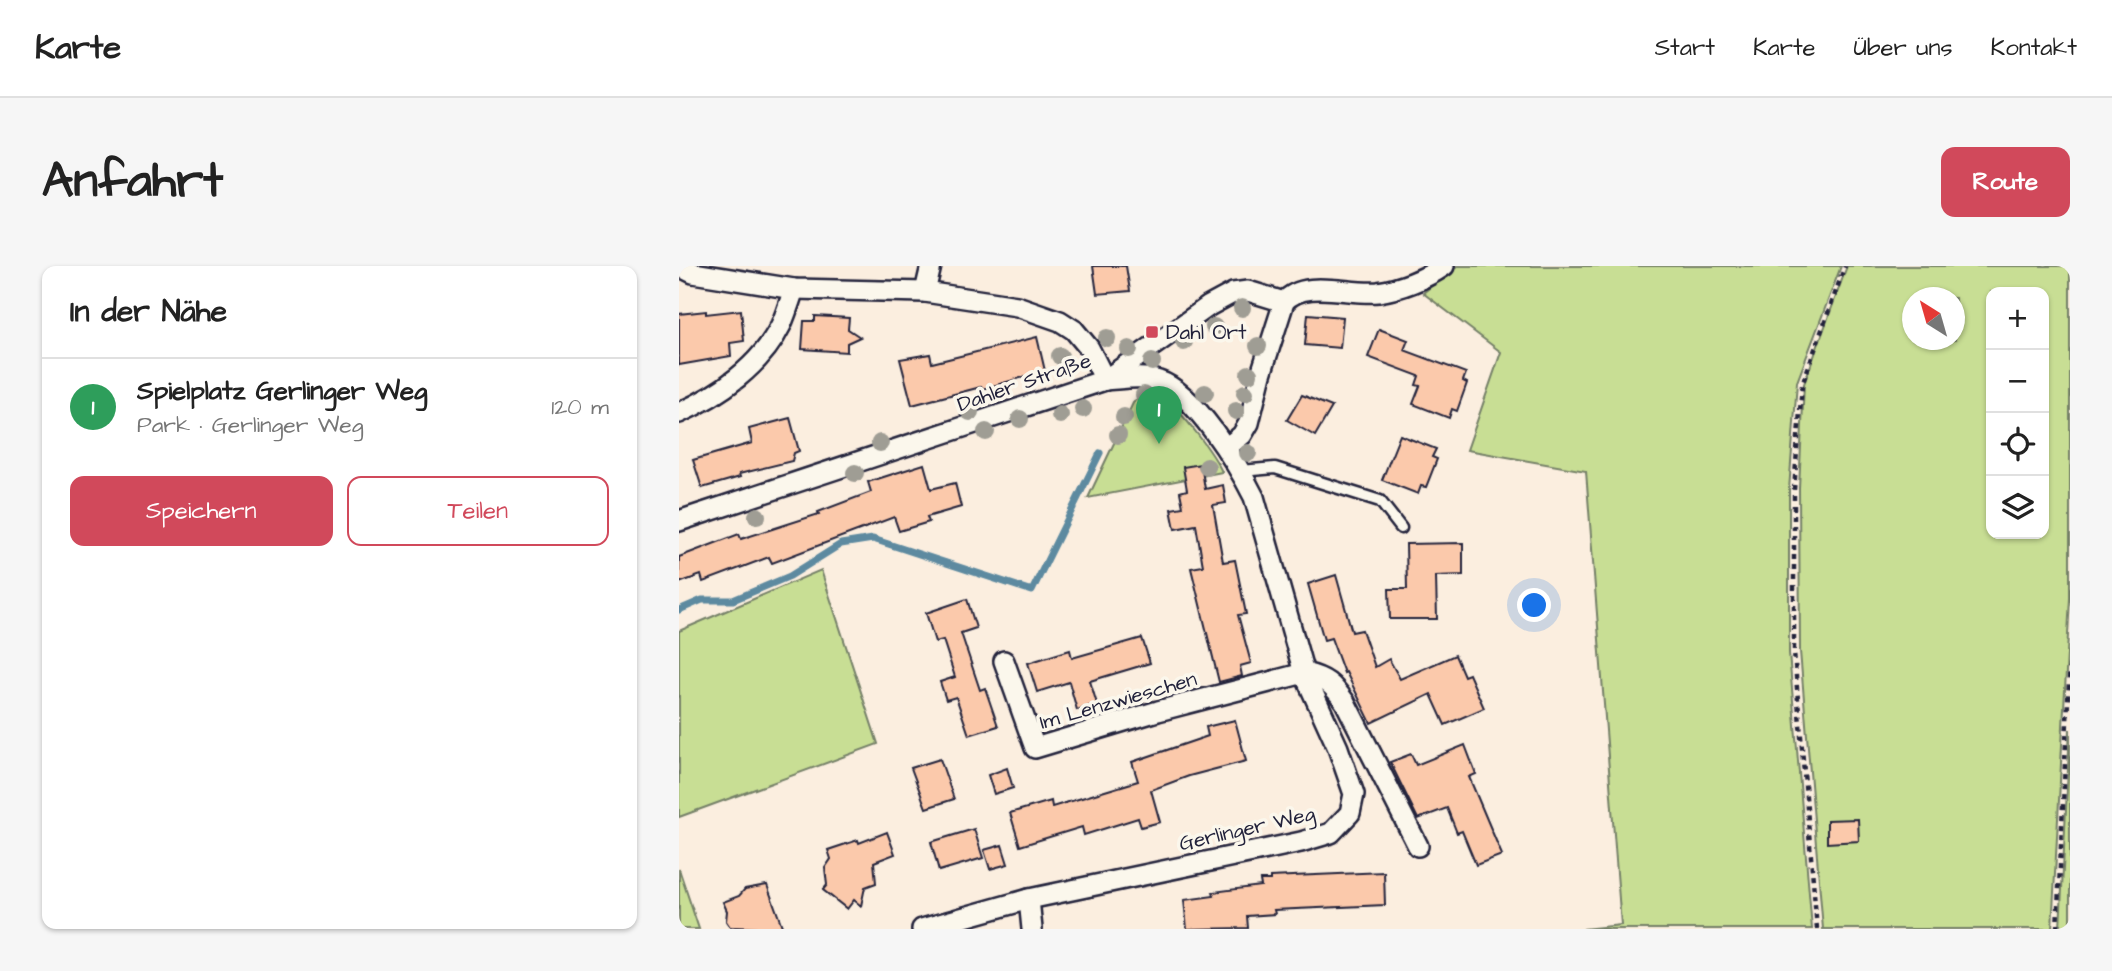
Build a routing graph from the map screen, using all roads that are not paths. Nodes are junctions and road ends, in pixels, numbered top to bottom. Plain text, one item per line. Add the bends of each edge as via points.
1 (679, 266) edge
2 (931, 266) edge
3 (1444, 266) edge
4 (794, 289) junction
5 (925, 292) junction
6 (1284, 302) junction
7 (1105, 380) junction
8 (679, 413) edge
9 (1226, 448) junction
10 (1241, 471) junction
11 (679, 521) edge
12 (1401, 528) dead end
13 (1004, 661) dead end
14 (1304, 673) junction
15 (1418, 846) dead end
16 (1029, 899) junction
17 (922, 929) edge
18 (1033, 929) edge

1 - 4 street via 693,273
2 - 5 street
3 - 6 street via 1395,288 1365,292 1304,289
4 - 5 street
4 - 8 street via 780,326 762,353 737,379
5 - 7 street via 1017,306 1060,321 1089,348
6 - 7 street, Dahler Straße via 1248,291 1233,293
6 - 9 street via 1249,423
7 - 9 street, Gerlinger Weg via 1161,381 1193,408
7 - 11 street, Dahler Straße
9 - 10 street, Gerlinger Weg
10 - 12 lane via 1275,468 1380,501
10 - 14 street, Gerlinger Weg via 1254,498
13 - 14 street, Im Lenzwieschen via 1035,748
14 - 15 street via 1322,677 1345,702
14 - 16 street, Gerlinger Weg via 1354,794 1350,813 1331,833
16 - 17 street, Gerlinger Weg
16 - 18 street

